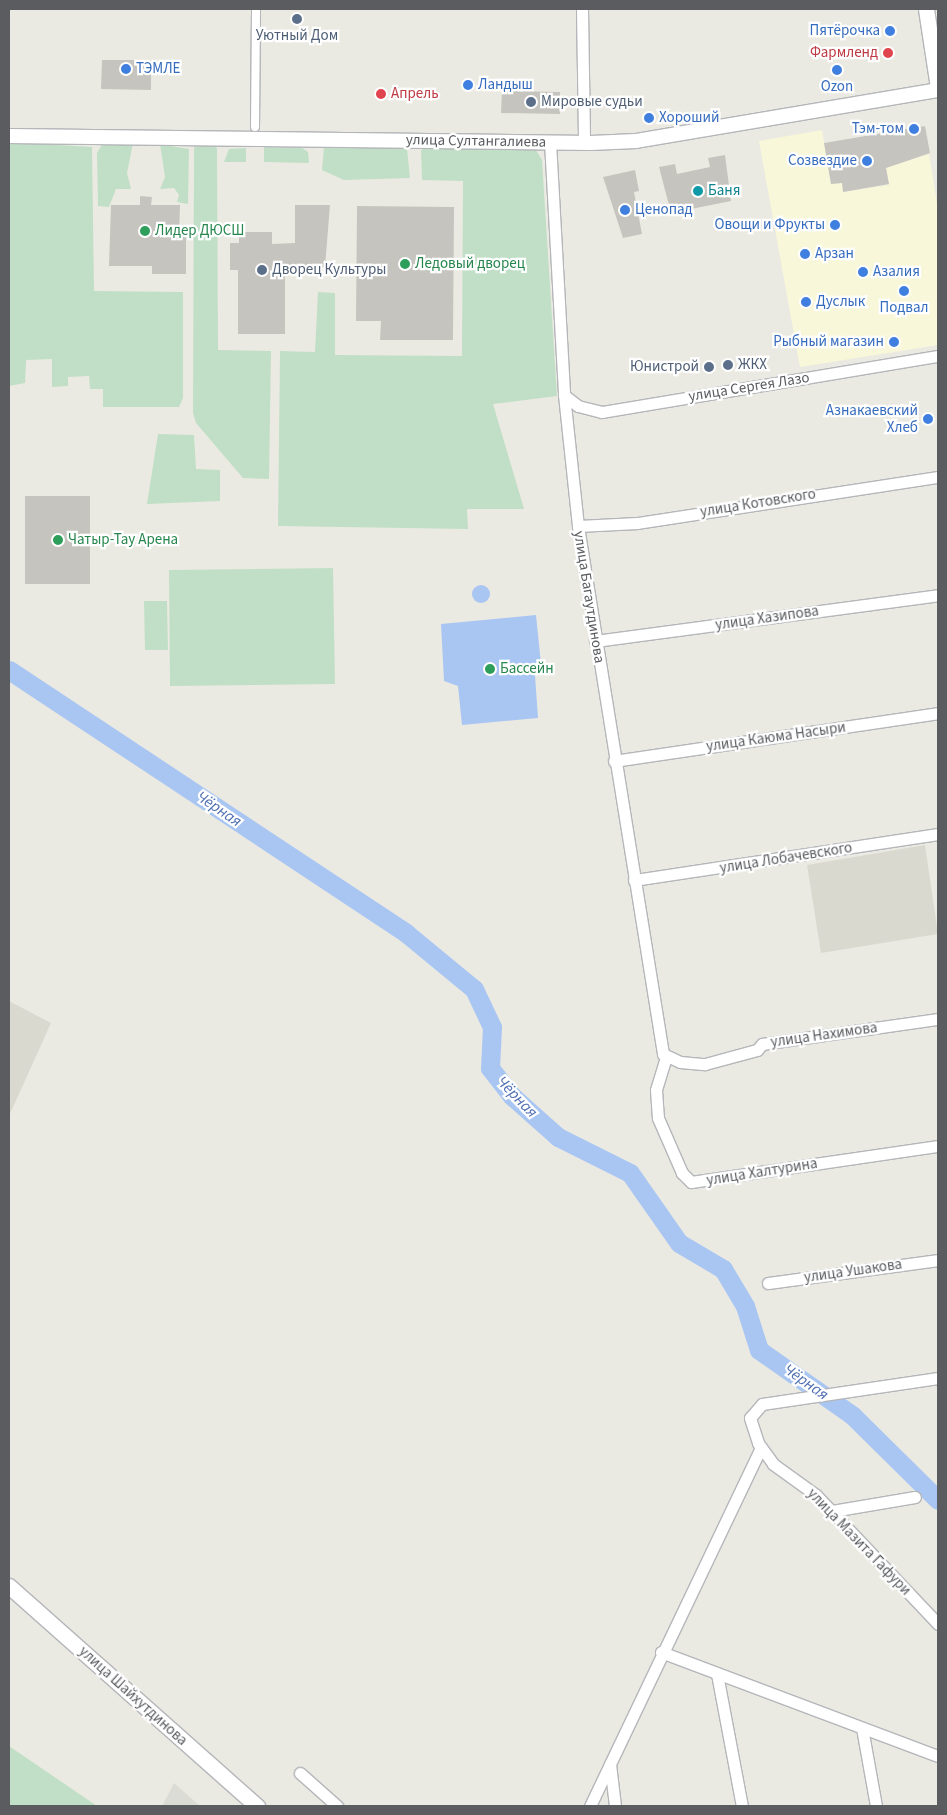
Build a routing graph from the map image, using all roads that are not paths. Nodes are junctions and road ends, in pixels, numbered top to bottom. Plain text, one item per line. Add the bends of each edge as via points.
1 (256, 9) edge
2 (582, 9) edge
3 (926, 9) edge
4 (938, 89) edge
5 (255, 127) dead end
6 (9, 136) edge
7 (550, 142) junction
8 (584, 143) junction
9 (938, 356) edge
10 (564, 395) junction
11 (938, 476) edge
12 (578, 526) junction
13 (938, 595) edge
14 (595, 641) junction
15 (938, 713) edge
16 (614, 761) junction
17 (938, 834) edge
18 (634, 880) junction
19 (938, 1019) edge
20 (663, 1053) junction
21 (938, 1146) edge
22 (938, 1260) edge
23 (768, 1283) dead end
24 (938, 1378) edge
25 (761, 1448) junction
26 (915, 1497) dead end
27 (832, 1511) junction
28 (10, 1589) edge
29 (938, 1624) edge
30 (661, 1652) junction
31 (717, 1674) junction
32 (862, 1728) junction
33 (938, 1756) edge
34 (610, 1764) junction
35 (300, 1773) dead end
36 (257, 1806) edge
37 (337, 1806) edge
38 (590, 1806) edge
39 (615, 1806) edge
40 (742, 1806) edge
41 (876, 1806) edge

1 - 5 street
2 - 8 street
3 - 4 main road
4 - 8 street, улица Султангалиева via 636,141
6 - 7 street, улица Султангалиева
7 - 8 street, улица Султангалиева
7 - 10 street, улица Багаутдинова
9 - 10 street, улица Сергея Лазо via 602,412 578,406
10 - 12 street, улица Багаутдинова
11 - 12 street, улица Котовского via 637,522
12 - 14 street, улица Багаутдинова
13 - 14 street, улица Хазипова
14 - 16 street, улица Багаутдинова
15 - 16 street, улица Каюма Насыри
16 - 18 street, улица Багаутдинова
17 - 18 street, улица Лобачевского
18 - 20 street, улица Багаутдинова
19 - 20 street, улица Нахимова via 762,1044 757,1050 705,1064
20 - 21 street, улица Халтурина via 656,1090 658,1118 682,1174 692,1182
22 - 23 street, улица Ушакова
24 - 25 street, улица Мазита Гафури via 758,1406 751,1414
25 - 27 street, улица Мазита Гафури via 777,1468
25 - 30 street
26 - 27 street
27 - 29 street, улица Мазита Гафури
28 - 36 main road, улица Шайхутдинова
30 - 31 street
30 - 34 street
31 - 32 street
31 - 40 street
32 - 33 street
32 - 41 street
34 - 38 street
34 - 39 street
35 - 37 street

